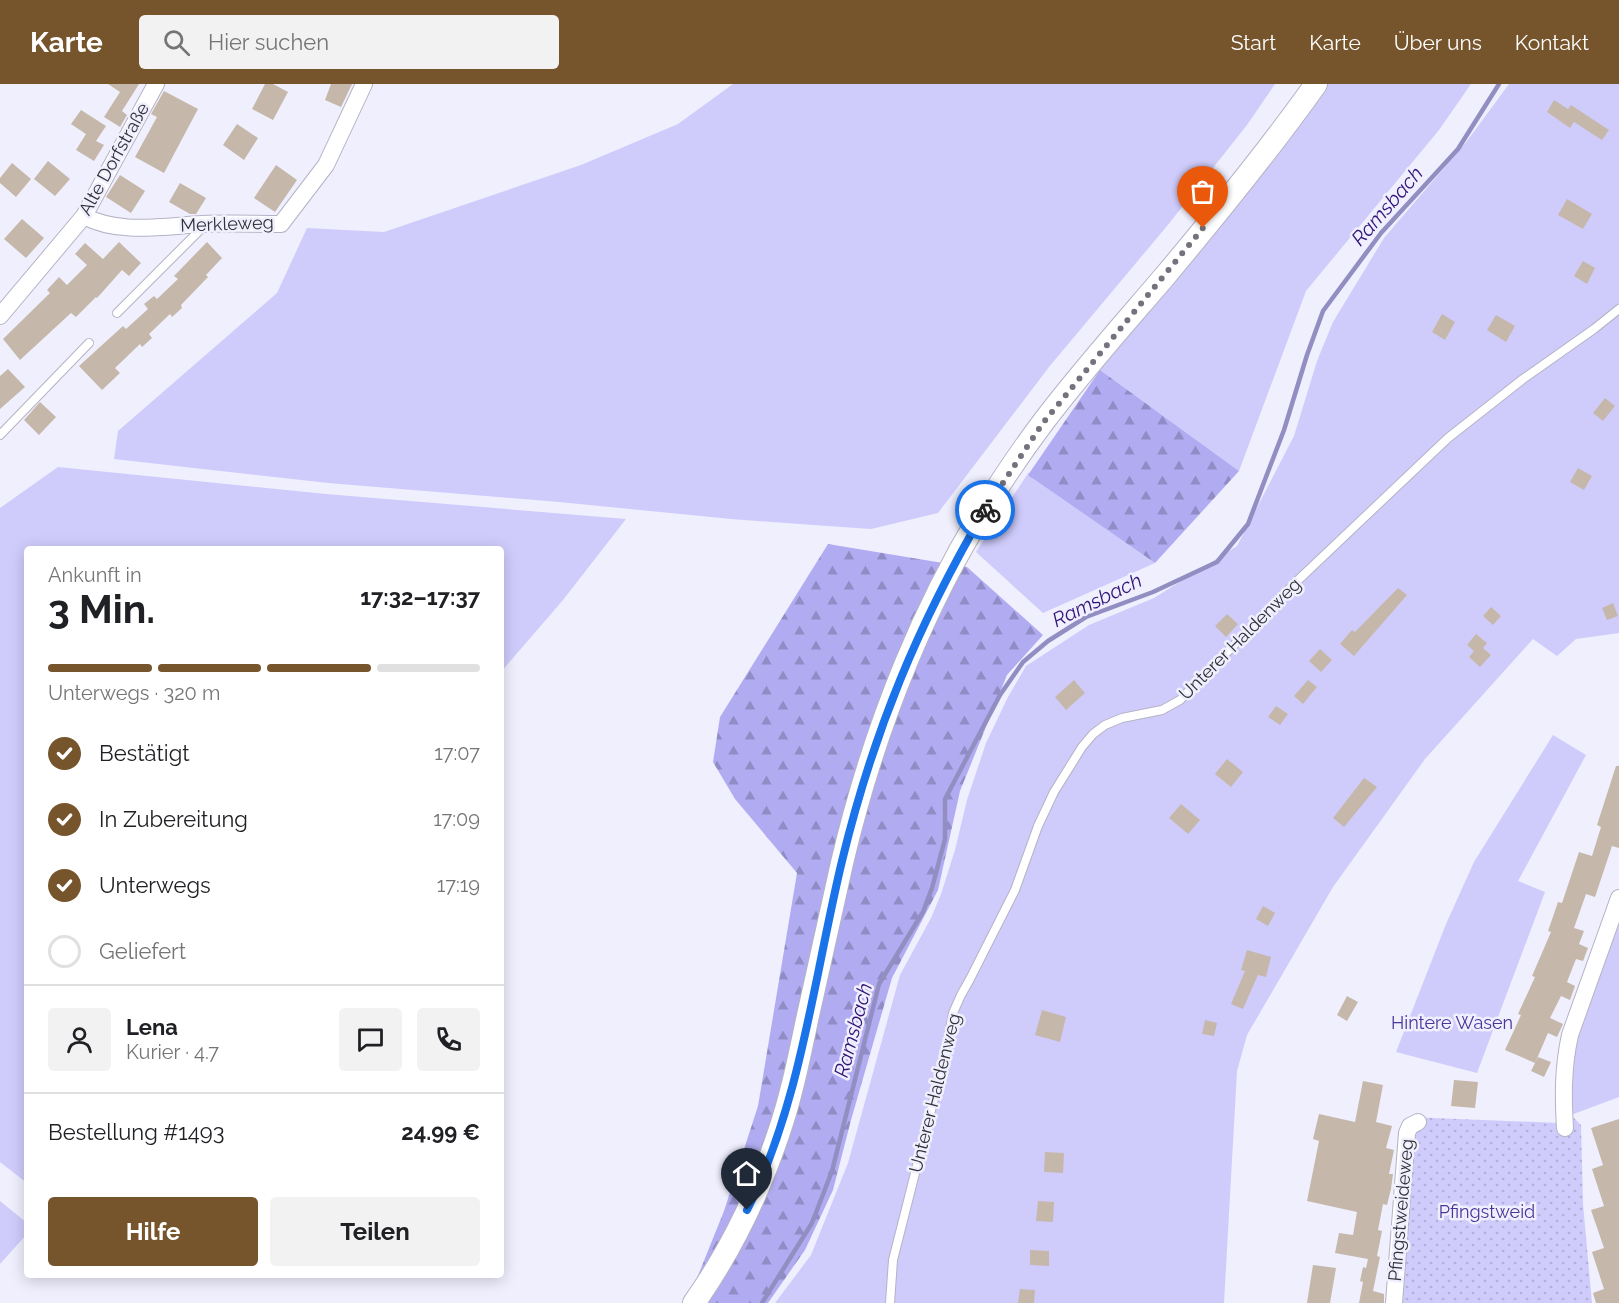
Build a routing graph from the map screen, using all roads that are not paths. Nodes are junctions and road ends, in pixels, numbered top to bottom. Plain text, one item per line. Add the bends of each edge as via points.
1 (156, 84) edge
2 (364, 84) edge
3 (1316, 84) edge
4 (84, 216) junction
5 (205, 224) junction
6 (1619, 309) edge
7 (117, 313) dead end
8 (0, 315) edge
9 (89, 343) dead end
10 (0, 435) edge
11 (1619, 898) edge
12 (1418, 1122) dead end
13 (1565, 1128) dead end
14 (694, 1303) edge
15 (890, 1303) edge
16 (1394, 1303) edge

1 - 4 street, Alte Dorfstraße
2 - 5 street, Merkleweg via 326,165 281,224
3 - 14 main road via 1043,423 999,486 932,607 906,662 855,810 797,1070 779,1133 741,1224
4 - 5 street, Merkleweg via 96,223 134,228
4 - 8 street, Alte Dorfstraße
5 - 7 lane
6 - 15 lane, Unterer Haldenweg via 1448,438 1295,583 1180,700 1162,710 1105,725 1082,747 1054,792 1015,890 953,1013 893,1260
9 - 10 lane
11 - 13 street via 1566,1052 1562,1089
12 - 16 street, Pfingstweideweg via 1407,1133

